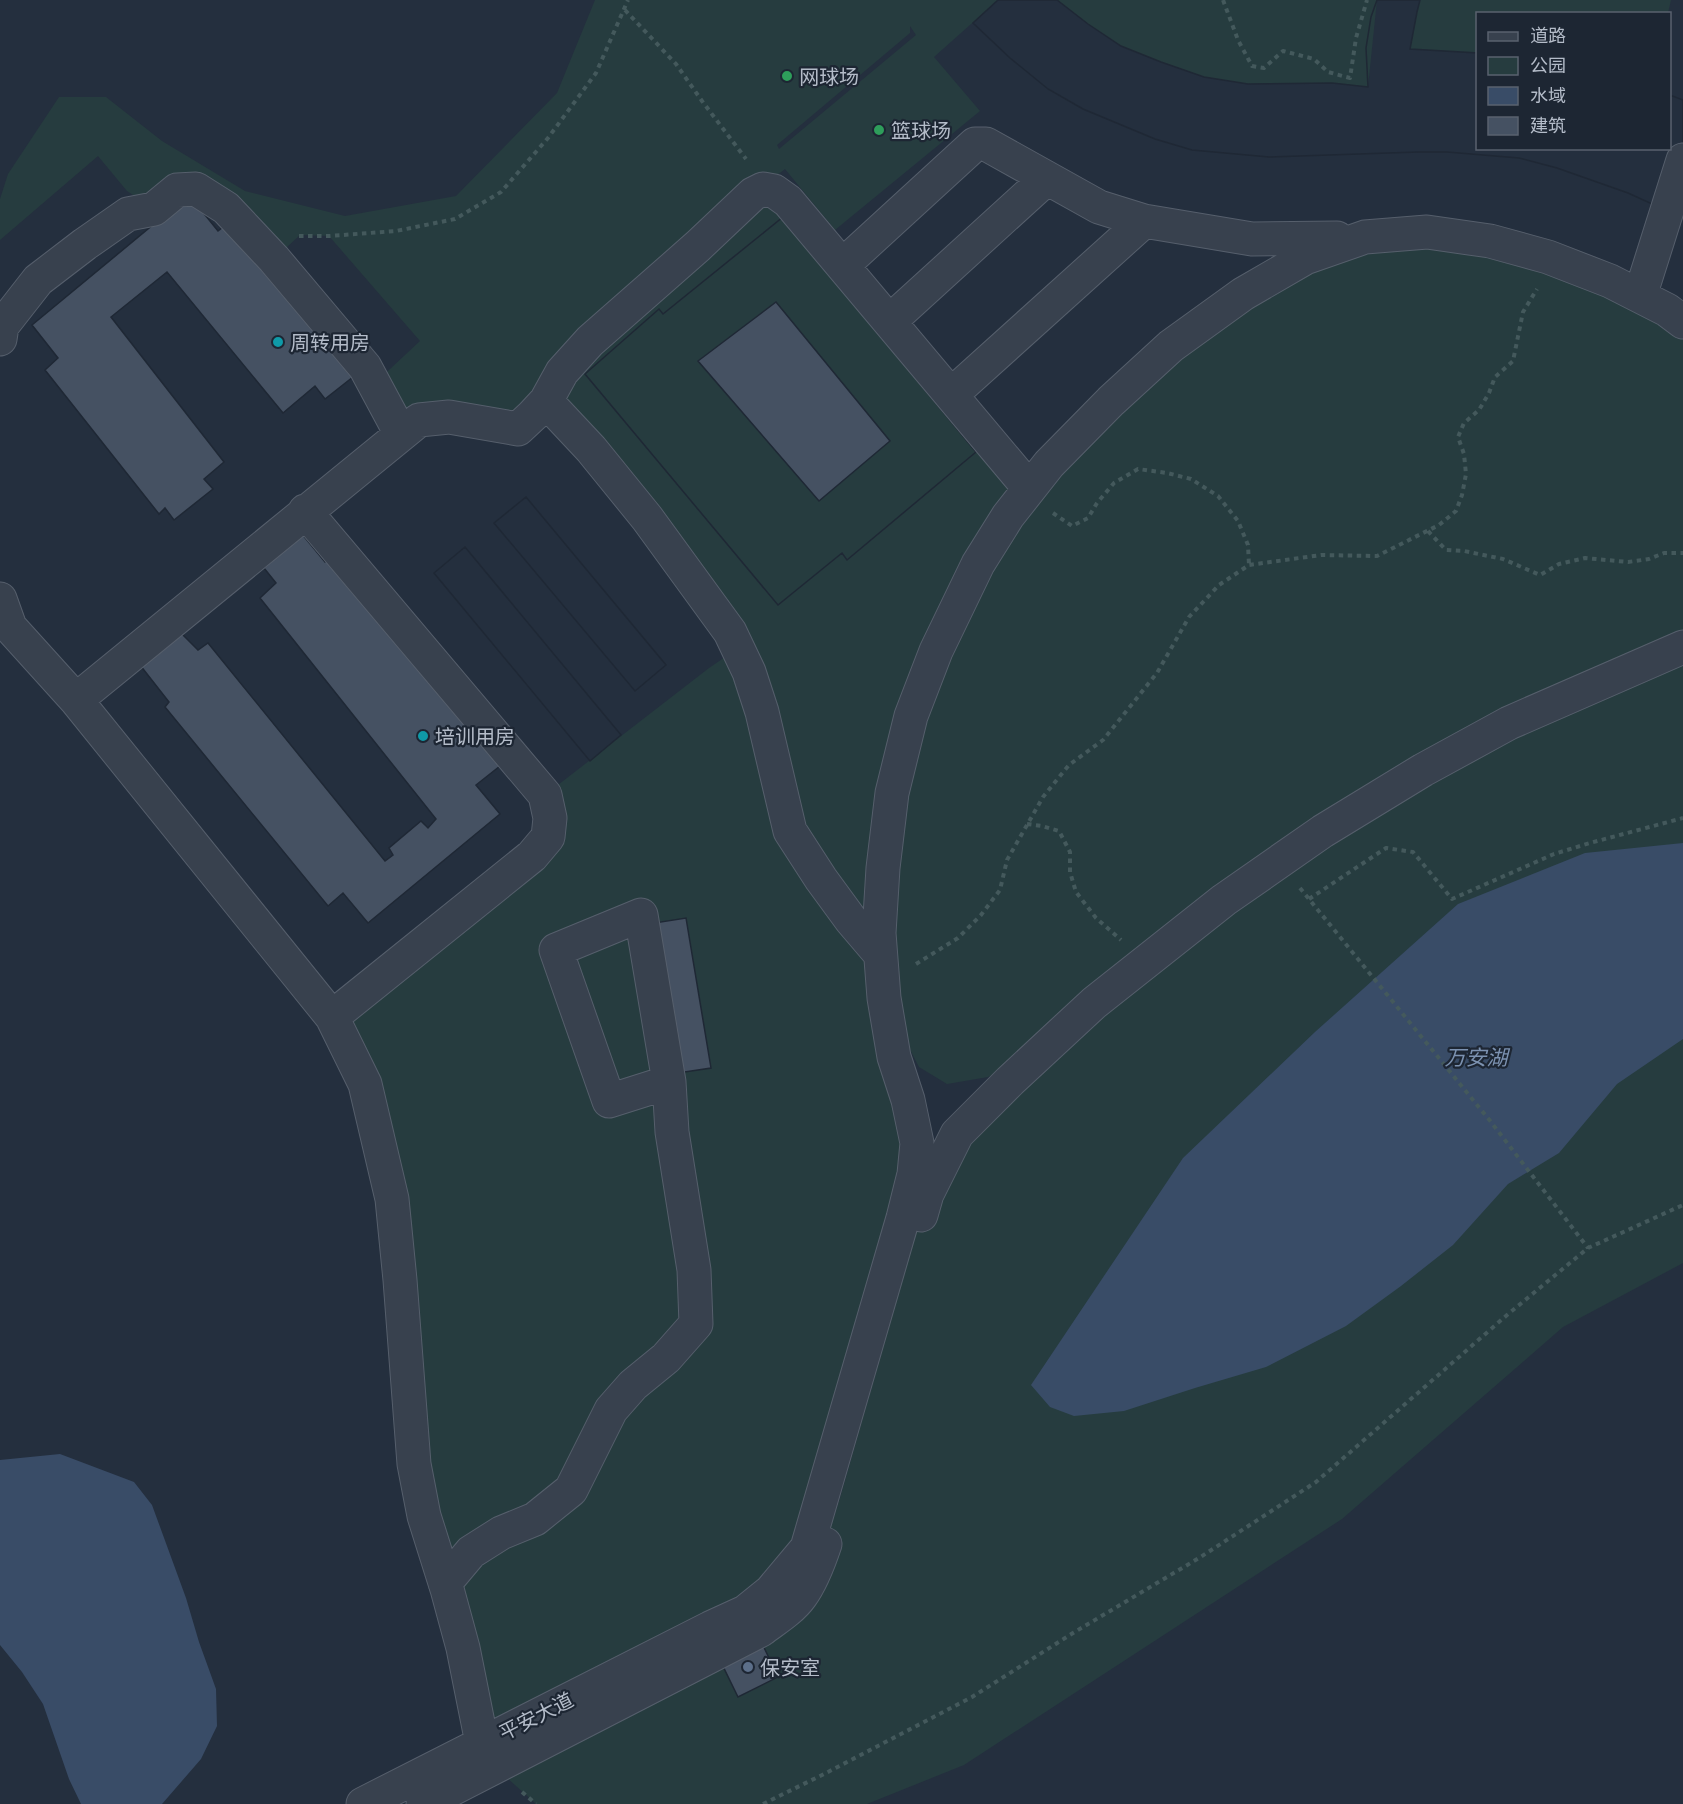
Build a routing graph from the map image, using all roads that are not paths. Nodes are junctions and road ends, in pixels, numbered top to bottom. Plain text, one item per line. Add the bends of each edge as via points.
1 (1683, 160) edge
2 (1047, 178) junction
3 (1144, 221) junction
4 (1365, 237) junction
5 (843, 265) junction
6 (1640, 296) junction
7 (890, 321) junction
8 (1683, 322) edge
9 (0, 339) edge
10 (951, 395) junction
11 (546, 401) junction
12 (401, 434) junction
13 (1029, 488) junction
14 (305, 512) junction
15 (0, 599) edge
16 (1683, 647) edge
17 (76, 700) junction
18 (881, 967) junction
19 (332, 1017) junction
20 (669, 1082) junction
21 (445, 1583) junction
22 (715, 1640) junction
23 (482, 1743) junction
24 (363, 1804) edge
25 (423, 1804) edge

1 - 6 street
2 - 3 street via 1099,207
2 - 5 street via 986,144 975,144
2 - 7 street
3 - 4 street via 1252,239
3 - 10 street
4 - 6 street via 1427,232 1490,241 1548,257
4 - 13 street via 1305,258 1243,294 1171,346
5 - 7 street
5 - 11 street via 788,201 763,189 590,341 562,372
6 - 8 street
7 - 10 street
9 - 12 street via 2,326 38,280 128,214 154,209 177,190 196,189 226,208 274,258 365,367
10 - 13 street
11 - 12 street via 518,429 449,417 419,420
11 - 18 street via 647,518 730,633 762,712 790,831
12 - 14 street
13 - 18 street via 978,564 936,651 911,716 892,793 883,868
14 - 17 street
14 - 19 street via 545,795 550,818 548,837 531,856
15 - 17 street via 10,627
16 - 22 street via 1509,723 1323,831 1224,900 1094,1003 957,1134 927,1194 818,1566 801,1597 761,1630
17 - 19 street
18 - 22 street via 894,1057 909,1100 917,1143 914,1174 807,1548 771,1591
19 - 21 street via 365,1084 392,1199 414,1464 424,1516
20 - 20 street via 640,915 556,950 609,1101
20 - 21 street via 672,1132 694,1270 696,1324 611,1410 571,1490 535,1519 501,1533 471,1552
21 - 23 street
22 - 23 street, 平安大道
22 - 25 street, 平安大道
23 - 24 street, 平安大道

